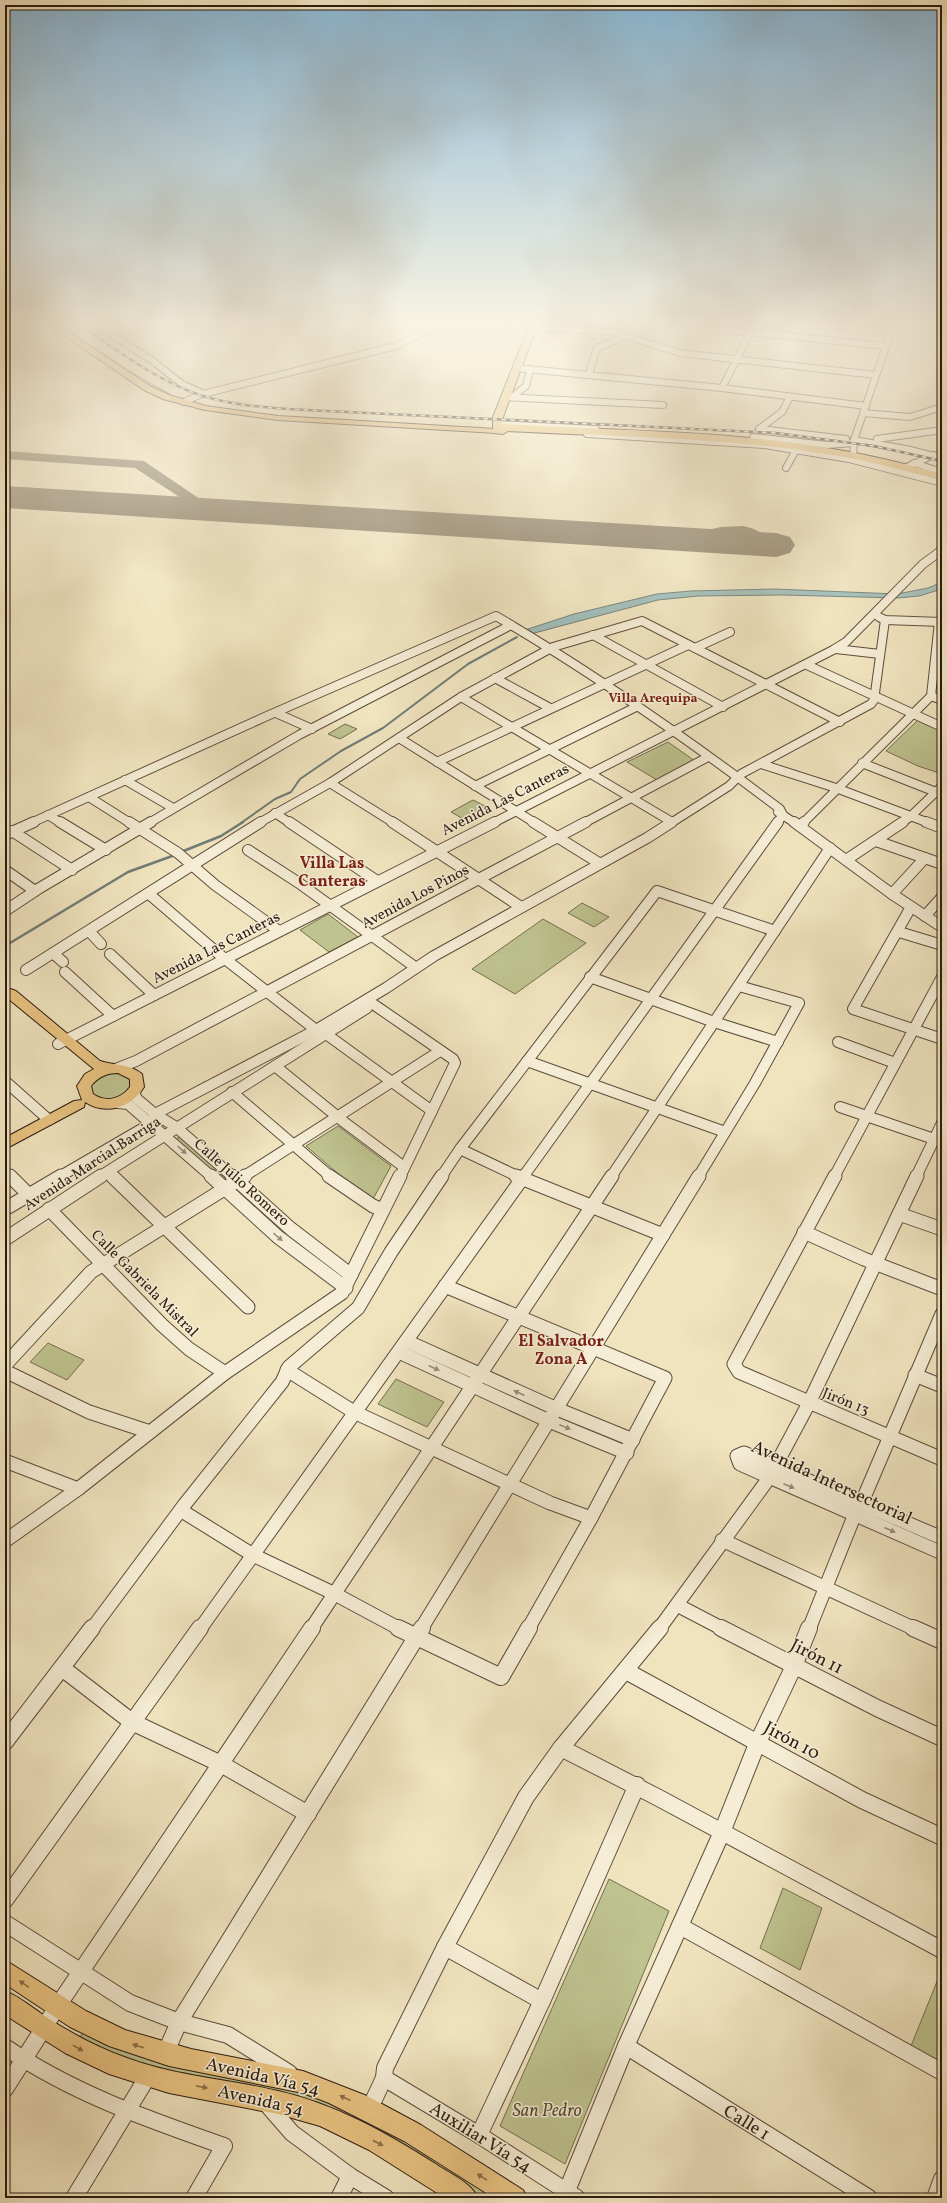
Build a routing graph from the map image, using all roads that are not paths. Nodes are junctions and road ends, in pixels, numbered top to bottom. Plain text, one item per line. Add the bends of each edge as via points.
1 (522, 429) edge
2 (522, 429) edge
3 (546, 429) edge
4 (765, 429) edge
5 (858, 429) edge
6 (942, 430) edge
7 (593, 434) junction
8 (854, 441) junction
9 (765, 444) junction
10 (796, 450) junction
11 (942, 452) edge
12 (934, 455) junction
13 (853, 457) junction
14 (942, 458) edge
15 (910, 465) junction
16 (786, 468) dead end
17 (942, 472) edge
18 (942, 478) edge
19 (942, 483) edge
20 (942, 550) edge
21 (873, 615) junction
22 (885, 620) junction
23 (941, 622) edge
24 (511, 625) junction
25 (730, 632) dead end
26 (593, 635) junction
27 (940, 644) edge
28 (692, 646) junction
29 (548, 648) junction
30 (836, 649) junction
31 (880, 654) junction
32 (644, 664) junction
33 (807, 665) junction
34 (938, 672) edge
35 (495, 678) junction
36 (601, 685) junction
37 (767, 685) junction
38 (874, 696) junction
39 (931, 696) junction
40 (461, 697) junction
41 (942, 700) edge
42 (723, 707) junction
43 (550, 708) junction
44 (633, 708) junction
45 (276, 713) junction
46 (915, 714) junction
47 (840, 722) junction
48 (511, 726) junction
49 (942, 727) edge
50 (312, 729) junction
51 (669, 734) junction
52 (398, 738) junction
53 (550, 748) junction
54 (705, 759) junction
55 (437, 762) junction
56 (862, 763) junction
57 (761, 764) junction
58 (590, 772) junction
59 (125, 780) junction
60 (736, 780) junction
61 (330, 783) junction
62 (475, 786) junction
63 (942, 786) edge
64 (836, 788) junction
65 (939, 794) edge
66 (89, 797) junction
67 (632, 798) junction
68 (173, 808) junction
69 (515, 811) junction
70 (275, 813) junction
71 (48, 815) junction
72 (783, 815) junction
73 (910, 817) junction
74 (672, 822) junction
75 (800, 826) junction
76 (942, 828) edge
77 (141, 830) junction
78 (8, 833) edge
79 (557, 837) junction
80 (876, 840) junction
81 (830, 848) junction
82 (106, 850) junction
83 (248, 850) dead end
84 (437, 850) junction
85 (925, 858) junction
86 (846, 860) junction
87 (599, 863) junction
88 (942, 864) edge
89 (192, 866) junction
90 (5, 870) edge
91 (72, 870) junction
92 (14, 876) junction
93 (478, 879) junction
94 (5, 880) edge
95 (377, 880) junction
96 (35, 891) junction
97 (149, 894) junction
98 (892, 894) junction
99 (942, 897) edge
100 (329, 905) junction
101 (520, 907) junction
102 (912, 907) junction
103 (5, 911) edge
104 (714, 911) junction
105 (925, 916) junction
106 (942, 927) edge
107 (89, 931) junction
108 (279, 931) junction
109 (775, 931) junction
110 (899, 932) junction
111 (370, 937) junction
112 (101, 944) dead end
113 (942, 945) edge
114 (53, 953) junction
115 (110, 954) dead end
116 (225, 960) junction
117 (415, 968) junction
118 (26, 970) dead end
119 (590, 977) junction
120 (942, 977) edge
121 (739, 986) junction
122 (386, 988) junction
123 (5, 991) edge
124 (267, 991) junction
125 (154, 995) junction
126 (5, 999) edge
127 (651, 999) junction
128 (374, 1004) junction
129 (113, 1016) junction
130 (714, 1022) junction
131 (912, 1030) junction
132 (321, 1032) junction
133 (942, 1039) edge
134 (63, 1042) junction
135 (778, 1042) junction
136 (838, 1042) dead end
137 (440, 1051) junction
138 (527, 1061) junction
139 (895, 1063) junction
140 (275, 1066) junction
141 (123, 1067) junction
142 (92, 1075) junction
143 (5, 1081) edge
144 (390, 1082) junction
145 (591, 1083) junction
146 (135, 1092) junction
147 (232, 1092) junction
148 (81, 1098) junction
149 (118, 1103) junction
150 (840, 1106) dead end
151 (657, 1108) junction
152 (432, 1111) junction
153 (867, 1116) junction
154 (337, 1117) junction
155 (153, 1119) junction
156 (50, 1120) junction
157 (942, 1124) edge
158 (176, 1127) junction
159 (725, 1132) junction
160 (165, 1134) junction
161 (938, 1139) edge
162 (5, 1144) edge
163 (294, 1144) junction
164 (460, 1149) junction
165 (404, 1167) junction
166 (5, 1172) edge
167 (108, 1172) junction
168 (522, 1179) junction
169 (236, 1181) junction
170 (225, 1189) junction
171 (29, 1195) junction
172 (592, 1206) junction
173 (5, 1209) edge
174 (49, 1209) junction
175 (383, 1210) junction
176 (899, 1214) junction
177 (164, 1226) junction
178 (942, 1229) edge
179 (804, 1232) junction
180 (663, 1235) junction
181 (5, 1239) edge
182 (102, 1264) junction
183 (876, 1264) junction
184 (352, 1275) junction
185 (445, 1286) junction
186 (346, 1288) junction
187 (942, 1288) edge
188 (248, 1307) dead end
189 (518, 1316) junction
190 (941, 1318) edge
191 (402, 1346) junction
192 (593, 1349) junction
193 (5, 1365) edge
194 (287, 1370) junction
195 (5, 1371) edge
196 (224, 1373) junction
197 (915, 1376) junction
198 (476, 1380) junction
199 (942, 1386) edge
200 (809, 1403) junction
201 (557, 1409) junction
202 (354, 1412) junction
203 (550, 1421) junction
204 (150, 1432) junction
205 (889, 1436) junction
206 (630, 1446) junction
207 (431, 1447) junction
208 (742, 1459) dead end
209 (942, 1459) edge
210 (5, 1461) edge
211 (773, 1472) junction
212 (510, 1485) junction
213 (78, 1489) junction
214 (858, 1508) junction
215 (182, 1511) junction
216 (592, 1518) junction
217 (942, 1538) edge
218 (722, 1540) junction
219 (5, 1541) edge
220 (942, 1553) edge
221 (253, 1555) junction
222 (826, 1586) junction
223 (333, 1593) junction
224 (677, 1605) junction
225 (416, 1637) junction
226 (942, 1641) edge
227 (794, 1666) junction
228 (62, 1668) junction
229 (626, 1671) junction
230 (132, 1722) junction
231 (942, 1738) edge
232 (5, 1742) edge
233 (757, 1744) junction
234 (561, 1748) junction
235 (221, 1764) junction
236 (637, 1785) junction
237 (308, 1814) junction
238 (722, 1832) junction
239 (942, 1838) edge
240 (5, 1900) edge
241 (5, 1923) edge
242 (680, 1926) junction
243 (446, 1947) junction
244 (942, 1950) edge
245 (5, 1971) edge
246 (81, 1972) junction
247 (542, 2001) junction
248 (5, 2002) edge
249 (57, 2006) junction
250 (179, 2022) junction
251 (44, 2030) junction
252 (5, 2046) edge
253 (626, 2046) junction
254 (165, 2054) junction
255 (24, 2061) junction
256 (942, 2072) edge
257 (148, 2076) junction
258 (384, 2078) junction
259 (303, 2082) junction
260 (5, 2089) edge
261 (262, 2099) junction
262 (370, 2108) junction
263 (126, 2112) junction
264 (479, 2135) junction
265 (350, 2176) junction
266 (942, 2179) edge
267 (569, 2196) edge
268 (74, 2198) edge
269 (194, 2198) edge
270 (339, 2198) edge
271 (386, 2198) edge
272 (466, 2198) edge
273 (514, 2198) edge
274 (869, 2198) edge
275 (935, 2198) edge

1 - 7 highway
2 - 7 highway
3 - 8 street via 742,436 827,445
4 - 8 street
5 - 8 street
6 - 8 street via 906,437
7 - 9 highway
8 - 12 street
8 - 13 street
9 - 10 street
9 - 13 highway
10 - 13 street
10 - 16 street
11 - 12 street
12 - 14 street
12 - 15 street
13 - 15 highway
13 - 19 street
15 - 17 street
15 - 18 highway
20 - 21 street, Avenida Las Canteras via 923,564
21 - 22 street
21 - 30 street, Avenida Las Canteras
22 - 23 street
22 - 31 street
23 - 27 street
24 - 29 street
24 - 45 street via 496,616
24 - 50 street via 411,675
25 - 28 street
26 - 28 street via 642,621
26 - 29 street
26 - 32 street
27 - 34 street
28 - 32 street
28 - 37 street
29 - 35 street
29 - 36 street
30 - 31 street
30 - 33 street, Avenida Las Canteras
31 - 38 street
32 - 36 street
32 - 42 street
33 - 37 street, Avenida Las Canteras
33 - 38 street
34 - 39 street
35 - 40 street
35 - 43 street
36 - 43 street
36 - 44 street
37 - 42 street, Avenida Las Canteras
37 - 47 street
38 - 46 street
38 - 47 street via 871,704
39 - 41 street
39 - 46 street
40 - 48 street
40 - 52 street
42 - 51 street, Avenida Las Canteras
43 - 48 street
44 - 51 street
44 - 53 street
45 - 50 street
45 - 59 street
46 - 49 street
46 - 56 street
47 - 57 street
48 - 53 street
48 - 55 street
50 - 68 street
51 - 54 street
51 - 58 street, Avenida Las Canteras
52 - 55 street
52 - 61 street
53 - 58 street
53 - 62 street
54 - 60 street
54 - 67 street, Avenida Los Pinos
55 - 62 street
56 - 64 street
56 - 65 street
57 - 60 street
57 - 64 street
58 - 67 street
58 - 69 street, Avenida Las Canteras
59 - 66 street
59 - 68 street
60 - 72 street via 774,811
60 - 74 street
61 - 70 street
61 - 84 street
62 - 69 street
63 - 65 street
64 - 73 street
64 - 75 street
65 - 73 street
66 - 71 street
66 - 77 street
67 - 74 street
67 - 79 street, Avenida Los Pinos
68 - 77 street
69 - 79 street
69 - 84 street, Avenida Las Canteras
70 - 89 street
70 - 95 street
71 - 78 street
71 - 82 street
72 - 75 street
72 - 104 street
73 - 76 street
73 - 80 street
74 - 87 street
75 - 81 street
77 - 82 street
77 - 89 street via 172,849
78 - 91 street
79 - 87 street
79 - 93 street, Avenida Los Pinos
80 - 85 street
80 - 86 street
81 - 86 street
81 - 109 street
82 - 91 street
83 - 100 street
84 - 93 street
84 - 95 street, Avenida Las Canteras
85 - 88 street
85 - 98 street
86 - 98 street
87 - 101 street
89 - 97 street
89 - 108 street
90 - 92 street
91 - 96 street
92 - 94 street
92 - 96 street
93 - 101 street
93 - 111 street, Avenida Los Pinos
95 - 100 street, Avenida Las Canteras
96 - 103 street
97 - 107 street
97 - 116 street
98 - 102 street
99 - 105 street
100 - 108 street, Avenida Las Canteras
100 - 111 street
101 - 117 street
102 - 105 street
102 - 110 street
104 - 109 street
104 - 119 street via 657,891
104 - 127 street
105 - 106 street
107 - 112 street
107 - 114 street
108 - 116 street, Avenida Las Canteras
109 - 121 street
110 - 113 street
110 - 131 street via 853,1009
111 - 117 street
111 - 124 street, Avenida Los Pinos
114 - 118 street
114 - 129 street
115 - 125 street
116 - 124 street
116 - 125 street, Avenida Las Canteras
117 - 122 street
119 - 127 street
119 - 138 street
120 - 131 street
121 - 130 street
121 - 135 street via 799,1003
122 - 128 street via 386,993
122 - 132 street
123 - 134 main road
124 - 132 street
124 - 141 street, Avenida Los Pinos
125 - 129 street, Avenida Las Canteras
126 - 134 main road
127 - 130 street
127 - 145 street
128 - 132 street
128 - 137 street
129 - 134 street, Avenida Las Canteras
130 - 135 street
130 - 151 street
131 - 133 street
131 - 139 street
132 - 140 street, Avenida Marcial Barriga
132 - 144 street
132 - 155 street
134 - 141 main road via 96,1065
134 - 142 main road
135 - 159 street
136 - 139 street
137 - 144 street
137 - 152 street via 455,1063
138 - 145 street
138 - 164 street
139 - 153 street
140 - 147 street, Avenida Marcial Barriga
140 - 154 street
141 - 142 main road
141 - 146 main road via 138,1082
142 - 148 main road via 84,1086
143 - 156 street
144 - 152 street
144 - 154 street
145 - 151 street
145 - 168 street
146 - 149 main road
146 - 155 street, Calle Julio Romero via 136,1098
147 - 158 street, Avenida Marcial Barriga
147 - 163 street
148 - 149 main road via 97,1103
148 - 156 main road
149 - 155 street, Calle Julio Romero via 128,1104
150 - 153 street
151 - 159 street
151 - 172 street
152 - 165 street
153 - 161 street
153 - 179 street
154 - 163 street
154 - 165 street
155 - 158 street, Calle Julio Romero
155 - 160 street, Calle Julio Romero
155 - 171 street
156 - 162 main road
157 - 161 street
158 - 160 street, Avenida Marcial Barriga
158 - 169 street, Calle Julio Romero
159 - 180 street
160 - 167 street, Avenida Marcial Barriga
160 -> 170 street, Calle Julio Romero
161 - 176 street
163 - 169 street
163 - 175 street via 336,1182
164 - 168 street
164 - 194 street via 391,1252 358,1308
165 - 175 street
166 - 171 street
167 - 174 street, Avenida Marcial Barriga
167 - 177 street
168 - 172 street
168 - 185 street
169 - 170 street
169 - 184 street, Calle Julio Romero via 291,1229
170 - 177 street
170 -> 186 street, Calle Julio Romero via 278,1237
171 - 173 street
172 - 180 street
172 - 189 street
174 - 181 street, Avenida Marcial Barriga
174 - 182 street, Calle Gabriela Mistral
175 - 184 street
176 - 178 street
176 - 183 street
177 - 182 street
177 - 188 street
179 - 183 street
179 - 200 street, Jirón 13 via 734,1364 739,1372
180 - 192 street
182 - 193 street via 91,1272
182 - 196 street, Calle Gabriela Mistral via 183,1344
183 - 187 street
183 - 200 street
184 - 186 street
185 - 189 street
185 - 191 street
186 - 196 street
189 - 192 street
189 - 198 street
190 - 197 street
191 - 198 street
191 - 202 street
192 - 201 street
192 - 206 street via 665,1378
194 - 202 street
194 - 215 street via 282,1382
195 - 204 street via 89,1412
196 - 204 street
197 - 199 street
197 - 205 street
201 -> 198 street
198 - 203 street
198 - 207 street
200 - 205 street, Jirón 13
200 - 211 street
201 - 203 street
201 - 206 street
202 - 207 street
202 - 221 street
203 -> 206 street
203 - 212 street
204 - 213 street
205 - 209 street, Jirón 13
205 - 214 street
206 - 216 street
207 - 212 street
207 - 223 street
208 - 211 street, Avenida Intersectorial
210 - 213 street
211 - 214 street, Avenida Intersectorial
211 - 218 street
212 - 216 street
212 - 225 street
213 - 219 street
214 - 217 street, Avenida Intersectorial
214 -> 220 street, Avenida Intersectorial
214 - 222 street
215 - 221 street
215 - 228 street
216 - 225 street via 501,1677
218 - 222 street
218 - 224 street
221 - 223 street
221 - 230 street
222 - 226 street
222 - 227 street
223 - 225 street
223 - 235 street
224 - 227 street, Jirón 11
224 - 229 street
225 - 237 street
227 - 231 street, Jirón 11
227 - 233 street
228 - 230 street
228 - 232 street
229 - 233 street, Jirón 10
229 - 234 street
230 - 235 street
230 - 240 street
233 - 238 street
233 - 239 street, Jirón 10 via 862,1800
234 - 236 street
234 - 243 street via 526,1797
235 - 237 street
235 - 246 street
236 - 238 street
236 - 247 street
237 - 250 street
238 - 242 street
238 - 244 street
241 - 246 street
242 - 253 street
242 - 256 street
243 - 247 street
243 - 258 street via 385,2068
249 -> 245 main road, Avenida Vía 54
246 - 249 street
246 - 250 street via 130,2003
247 - 264 street
248 - 251 main road
249 - 251 street
254 -> 249 main road, Avenida Vía 54 via 125,2041
250 - 254 street
250 - 259 street via 228,2035
251 - 255 street
251 -> 257 main road, Avenida 54 via 112,2065
252 - 255 street
253 - 267 street
253 - 274 street, Calle 1
254 - 259 main road, Avenida Vía 54
255 - 260 street
255 - 263 street via 71,2088
257 -> 261 main road, Avenida 54
257 - 263 street
258 - 262 street
258 - 264 street, Auxiliar Vía 54
262 -> 259 main road, Avenida Vía 54 via 324,2088
261 - 265 street via 292,2133
261 -> 272 main road, Avenida 54 via 302,2109 351,2128
273 -> 262 main road, Avenida Vía 54
263 - 268 street
263 - 269 street via 224,2146
264 - 267 street, Auxiliar Vía 54
265 - 270 street
265 - 271 street
266 - 275 street

